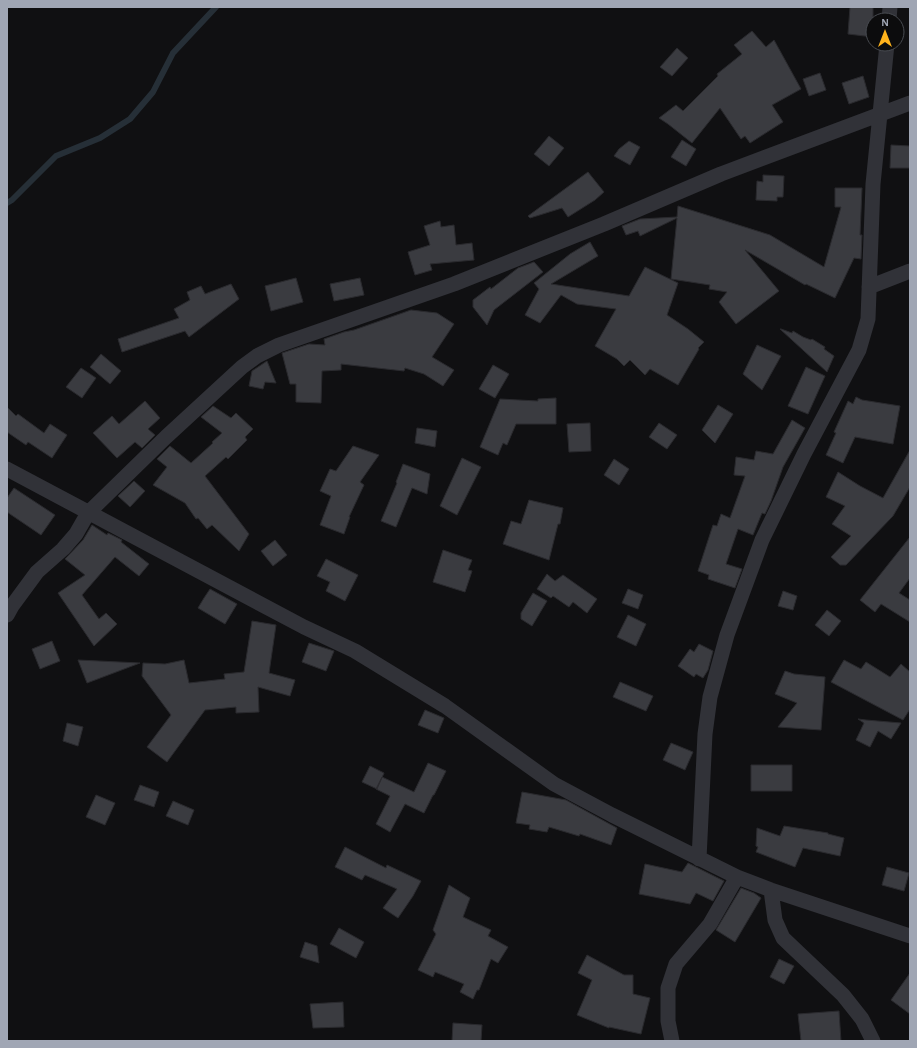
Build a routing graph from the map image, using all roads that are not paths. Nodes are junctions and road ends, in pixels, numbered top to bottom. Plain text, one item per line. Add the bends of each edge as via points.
1 (885, 52) edge
2 (910, 103) edge
3 (880, 114) junction
4 (910, 272) edge
5 (869, 287) junction
6 (7, 469) edge
7 (88, 513) junction
8 (7, 615) edge
9 (699, 859) junction
10 (737, 877) junction
11 (771, 890) junction
12 (910, 936) edge
13 (672, 1041) edge
14 (873, 1041) edge

1 - 3 street
2 - 3 street
3 - 5 street via 873,184
3 - 7 street via 721,174 454,284 279,345 257,356 166,437
4 - 5 street
5 - 9 street via 868,319 859,350 762,540 727,635 710,697 705,734
6 - 7 street
7 - 8 street via 76,534 37,572
7 - 9 street via 304,627 355,651 445,706 554,784
9 - 10 street
10 - 11 street
10 - 13 street via 710,924 676,964 668,988 668,1021
11 - 12 street
11 - 14 street via 774,920 783,938 843,995 862,1019

